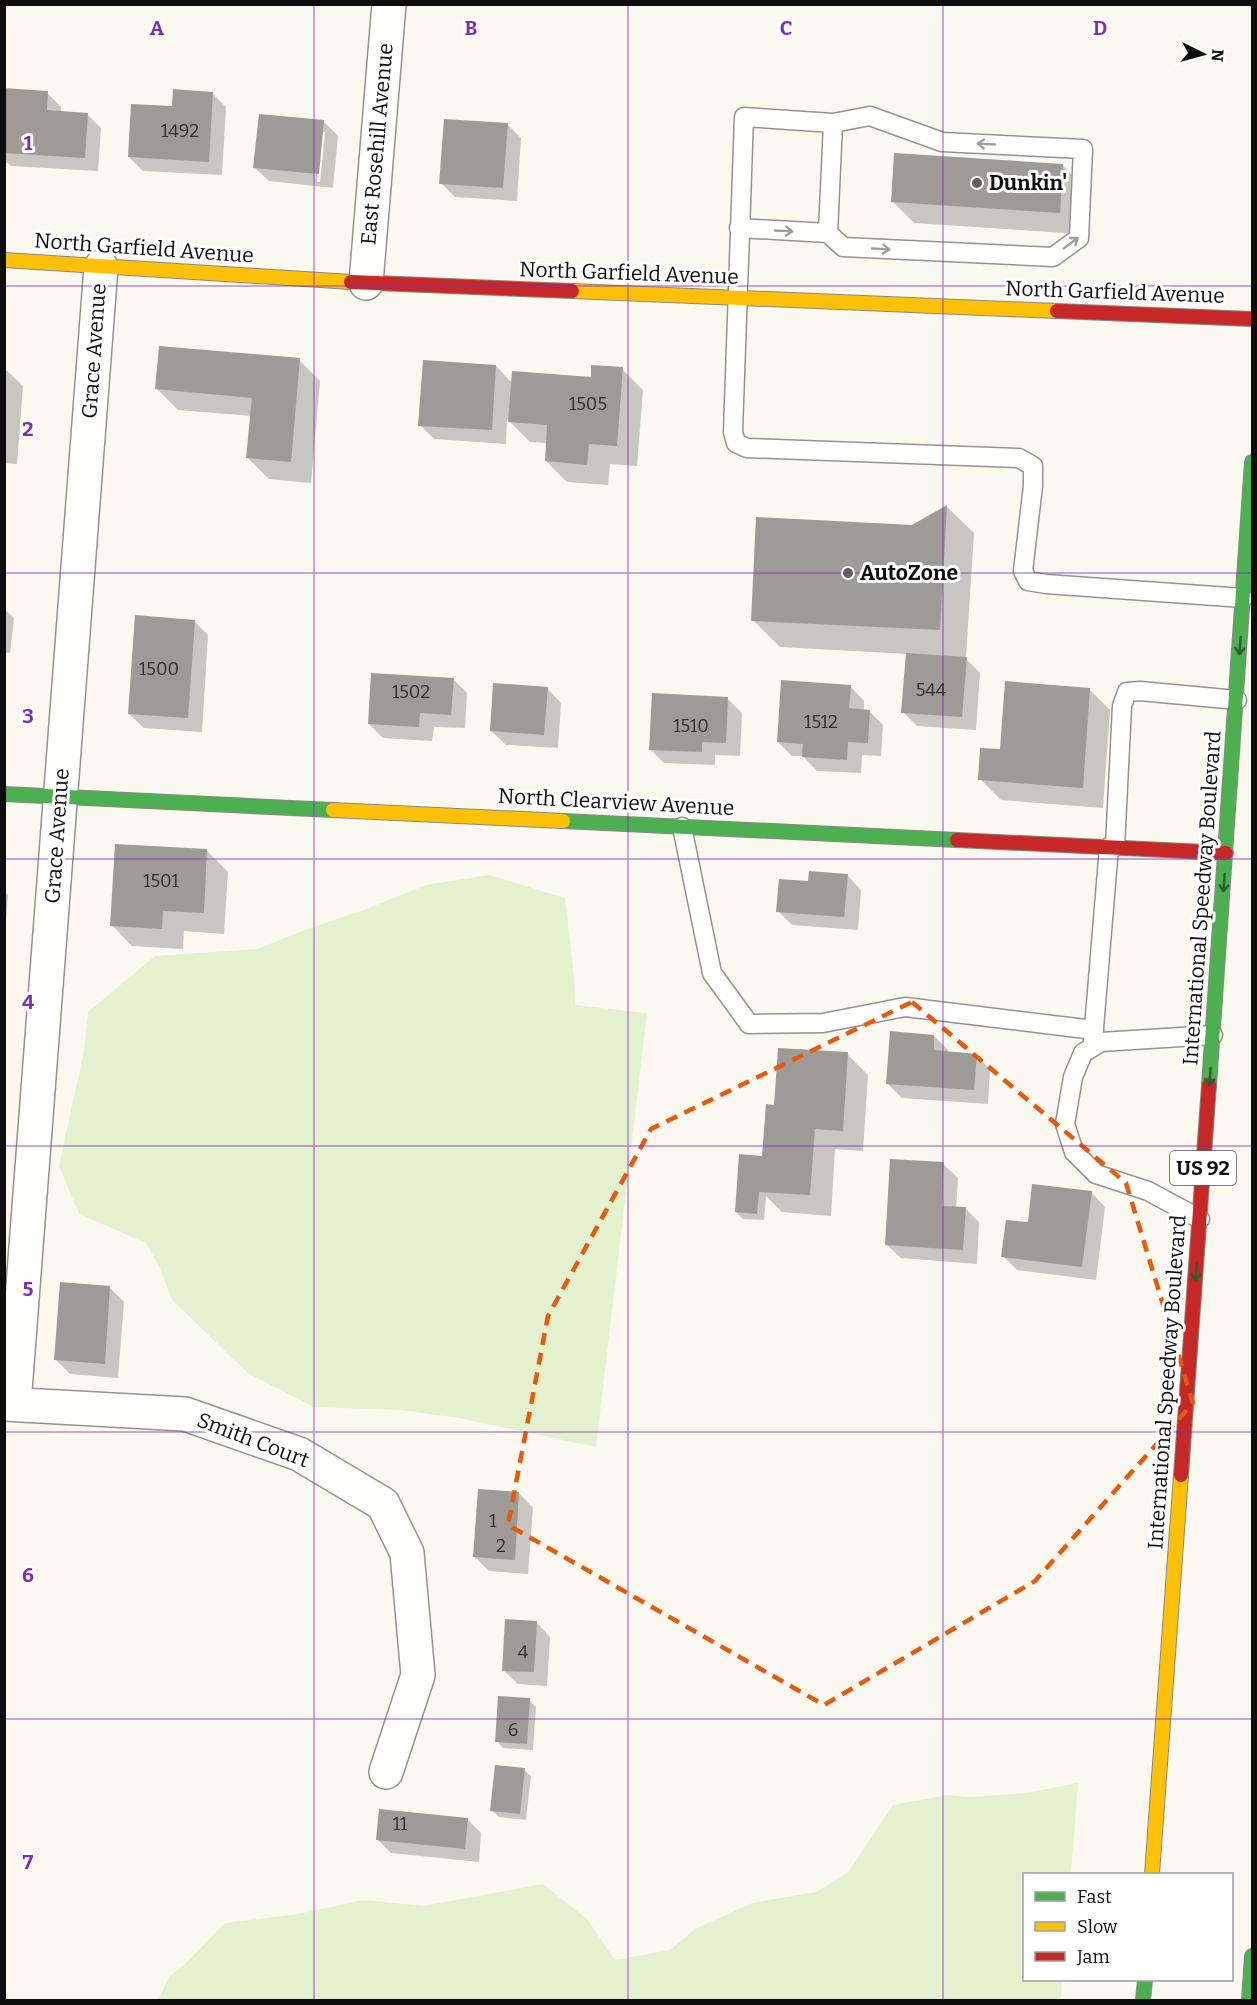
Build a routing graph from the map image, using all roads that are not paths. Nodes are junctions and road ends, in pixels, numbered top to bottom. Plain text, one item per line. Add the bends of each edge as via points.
1 (389, 4) edge
2 (833, 123) junction
3 (740, 228) junction
4 (828, 233) junction
5 (4, 260) edge
6 (101, 267) junction
7 (366, 283) junction
8 (737, 298) junction
9 (1252, 319) edge
10 (1252, 462) edge
11 (1243, 598) junction
12 (1237, 700) junction
13 (4, 794) edge
14 (60, 796) junction
15 (682, 827) junction
16 (1112, 847) junction
17 (1226, 853) junction
18 (1213, 1035) junction
19 (1093, 1039) junction
20 (1200, 1219) junction
21 (9, 1404) edge
22 (386, 1772) dead end
23 (1152, 1873) edge
24 (1252, 1956) edge
25 (1145, 1981) edge
26 (1143, 2001) edge
27 (1249, 2001) edge

1 - 7 street, East Rosehill Avenue
2 - 3 lane via 744,117
2 - 4 lane
4 -> 2 lane via 843,247 1053,257 1080,238 1083,149 942,142 870,116
3 -> 4 lane
3 - 8 lane
5 - 6 street, North Garfield Avenue
6 - 7 street, North Garfield Avenue
6 - 14 street, Grace Avenue
7 - 8 street, North Garfield Avenue
8 - 9 street, North Garfield Avenue
8 - 11 lane via 733,432 736,443 747,448 1019,458 1033,466 1023,571 1028,581
10 - 11 street, International Speedway Boulevard / US 92
11 -> 12 street, International Speedway Boulevard / US 92
12 - 16 lane via 1127,692 1122,706
12 - 17 street, International Speedway Boulevard / US 92
13 - 14 street, North Clearview Avenue
14 - 15 street, North Clearview Avenue
14 - 21 street, Grace Avenue
15 - 16 street, North Clearview Avenue
15 - 19 lane via 712,973 749,1024 823,1023 905,1007
16 - 17 street, North Clearview Avenue
16 - 19 lane
17 -> 18 street, International Speedway Boulevard / US 92
18 - 19 lane via 1101,1042
18 -> 20 street, International Speedway Boulevard / US 92
19 - 20 lane via 1073,1077 1065,1124 1074,1152 1096,1174 1148,1191
20 -> 23 street, International Speedway Boulevard / US 92
21 - 22 street, Smith Court via 185,1414 299,1454 382,1504 407,1553 418,1674
24 - 27 street
25 - 26 street

